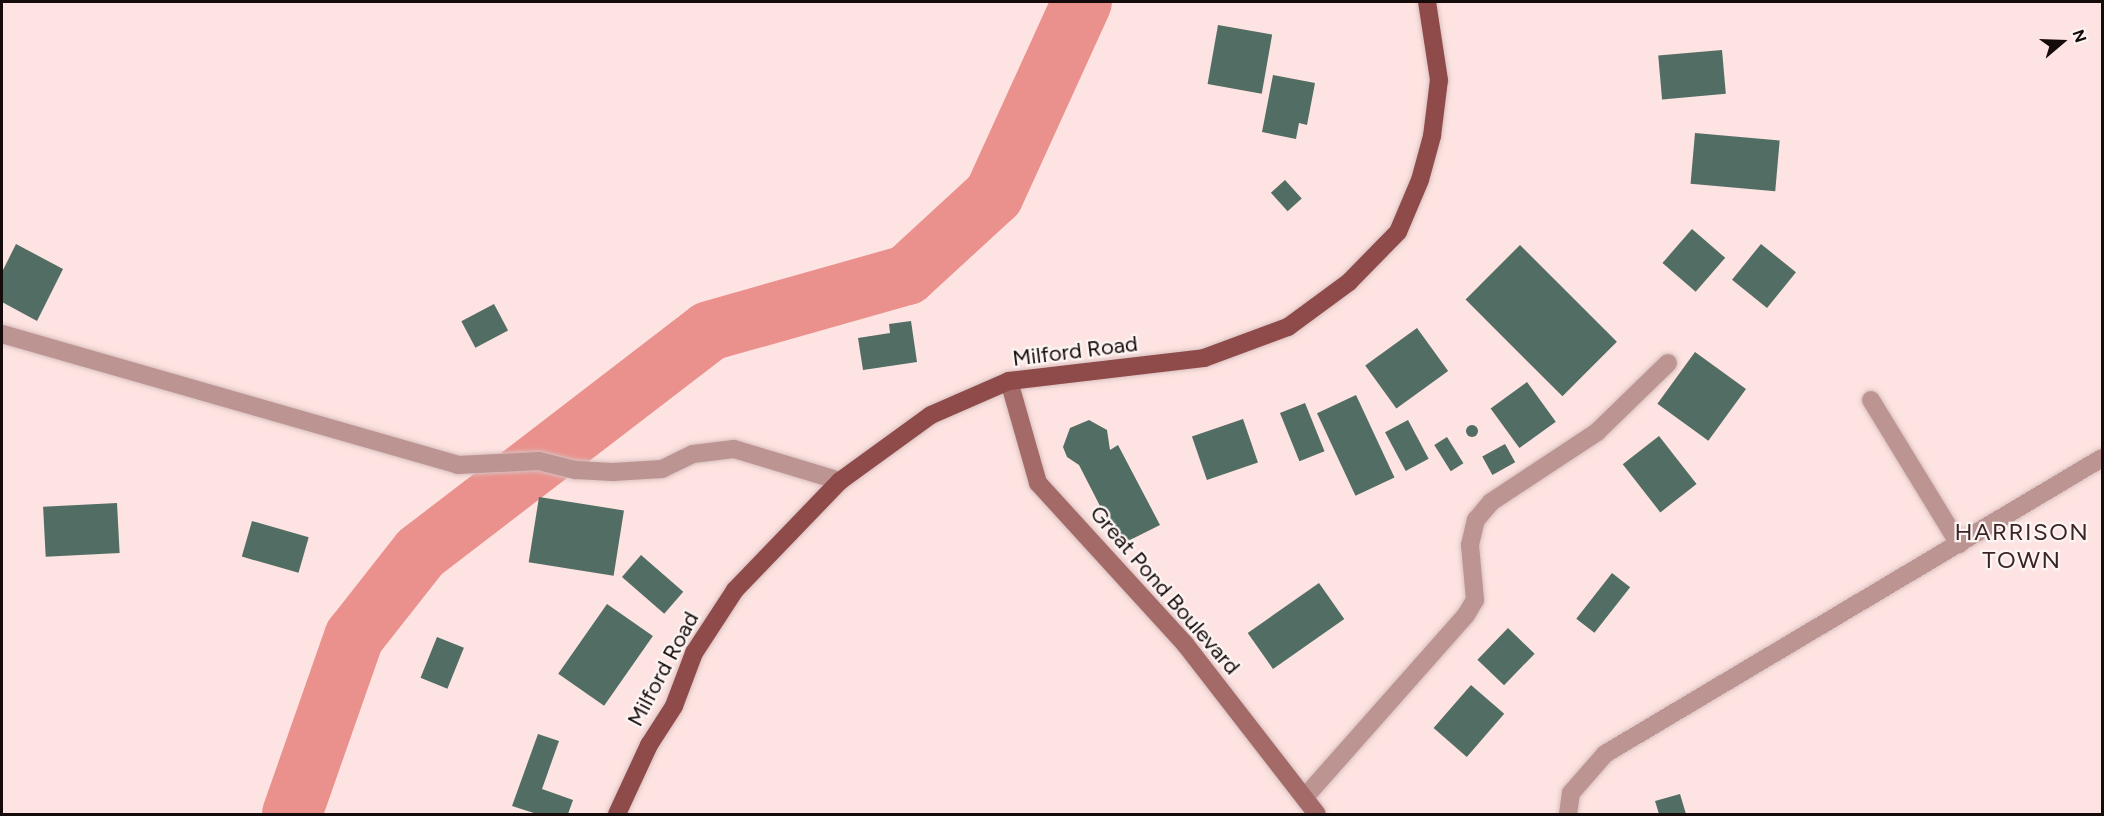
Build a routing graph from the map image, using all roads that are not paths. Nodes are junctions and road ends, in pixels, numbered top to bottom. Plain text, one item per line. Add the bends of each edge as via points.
1 (1427, 2) edge
2 (2, 334) edge
3 (1668, 363) dead end
4 (1010, 381) junction
5 (1871, 400) dead end
6 (2103, 458) edge
7 (840, 481) junction
8 (1959, 544) junction
9 (1305, 797) junction
10 (617, 814) edge
11 (1317, 814) edge
12 (1568, 814) edge

1 - 4 main road, Milford Road via 1439,80 1432,136 1420,180 1398,232 1348,282 1288,327 1204,358
2 - 7 street via 458,465 539,461 576,470 613,472 662,469 693,454 734,449
3 - 9 street via 1597,432 1491,502 1476,520 1470,545 1475,600 1466,615
4 - 7 main road, Milford Road via 931,415
4 - 9 street, Great Pond Boulevard via 1038,483 1185,644
5 - 8 street
6 - 8 street
7 - 10 main road, Milford Road via 735,590 694,653 674,706 649,745
8 - 12 street via 1605,754 1571,793
9 - 11 street, Great Pond Boulevard

